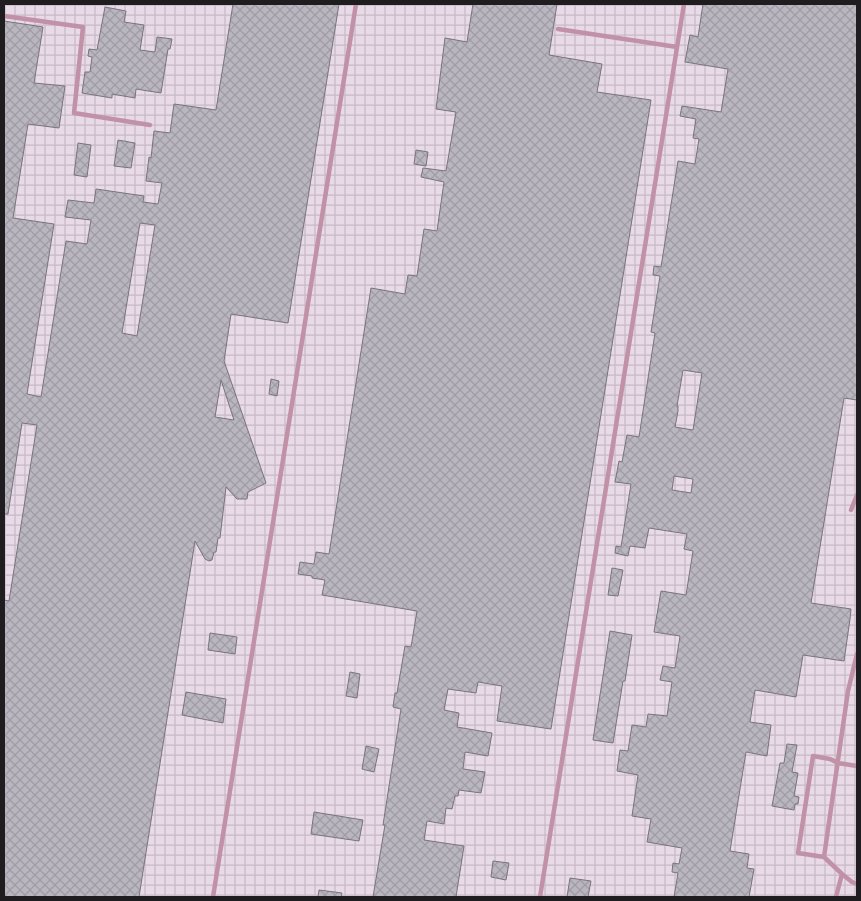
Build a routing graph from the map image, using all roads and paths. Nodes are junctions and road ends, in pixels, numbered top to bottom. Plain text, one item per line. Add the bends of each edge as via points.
1 (356, 4) edge
2 (684, 4) edge
3 (4, 16) edge
4 (558, 29) dead end
5 (677, 47) junction
6 (150, 125) dead end
7 (857, 495) edge
8 (851, 510) dead end
9 (857, 654) edge
10 (838, 763) junction
11 (857, 766) edge
12 (824, 857) junction
13 (842, 874) junction
14 (857, 884) edge
15 (213, 897) edge
16 (540, 897) edge
17 (836, 897) edge

1 - 15 lane
2 - 5 lane
3 - 6 lane via 83,27 74,113
4 - 5 lane
5 - 16 lane
7 - 8 lane
9 - 10 lane via 848,691
10 - 11 lane
10 - 12 lane
10 - 12 lane via 813,756 798,852
12 - 13 lane
13 - 14 lane
13 - 17 lane

